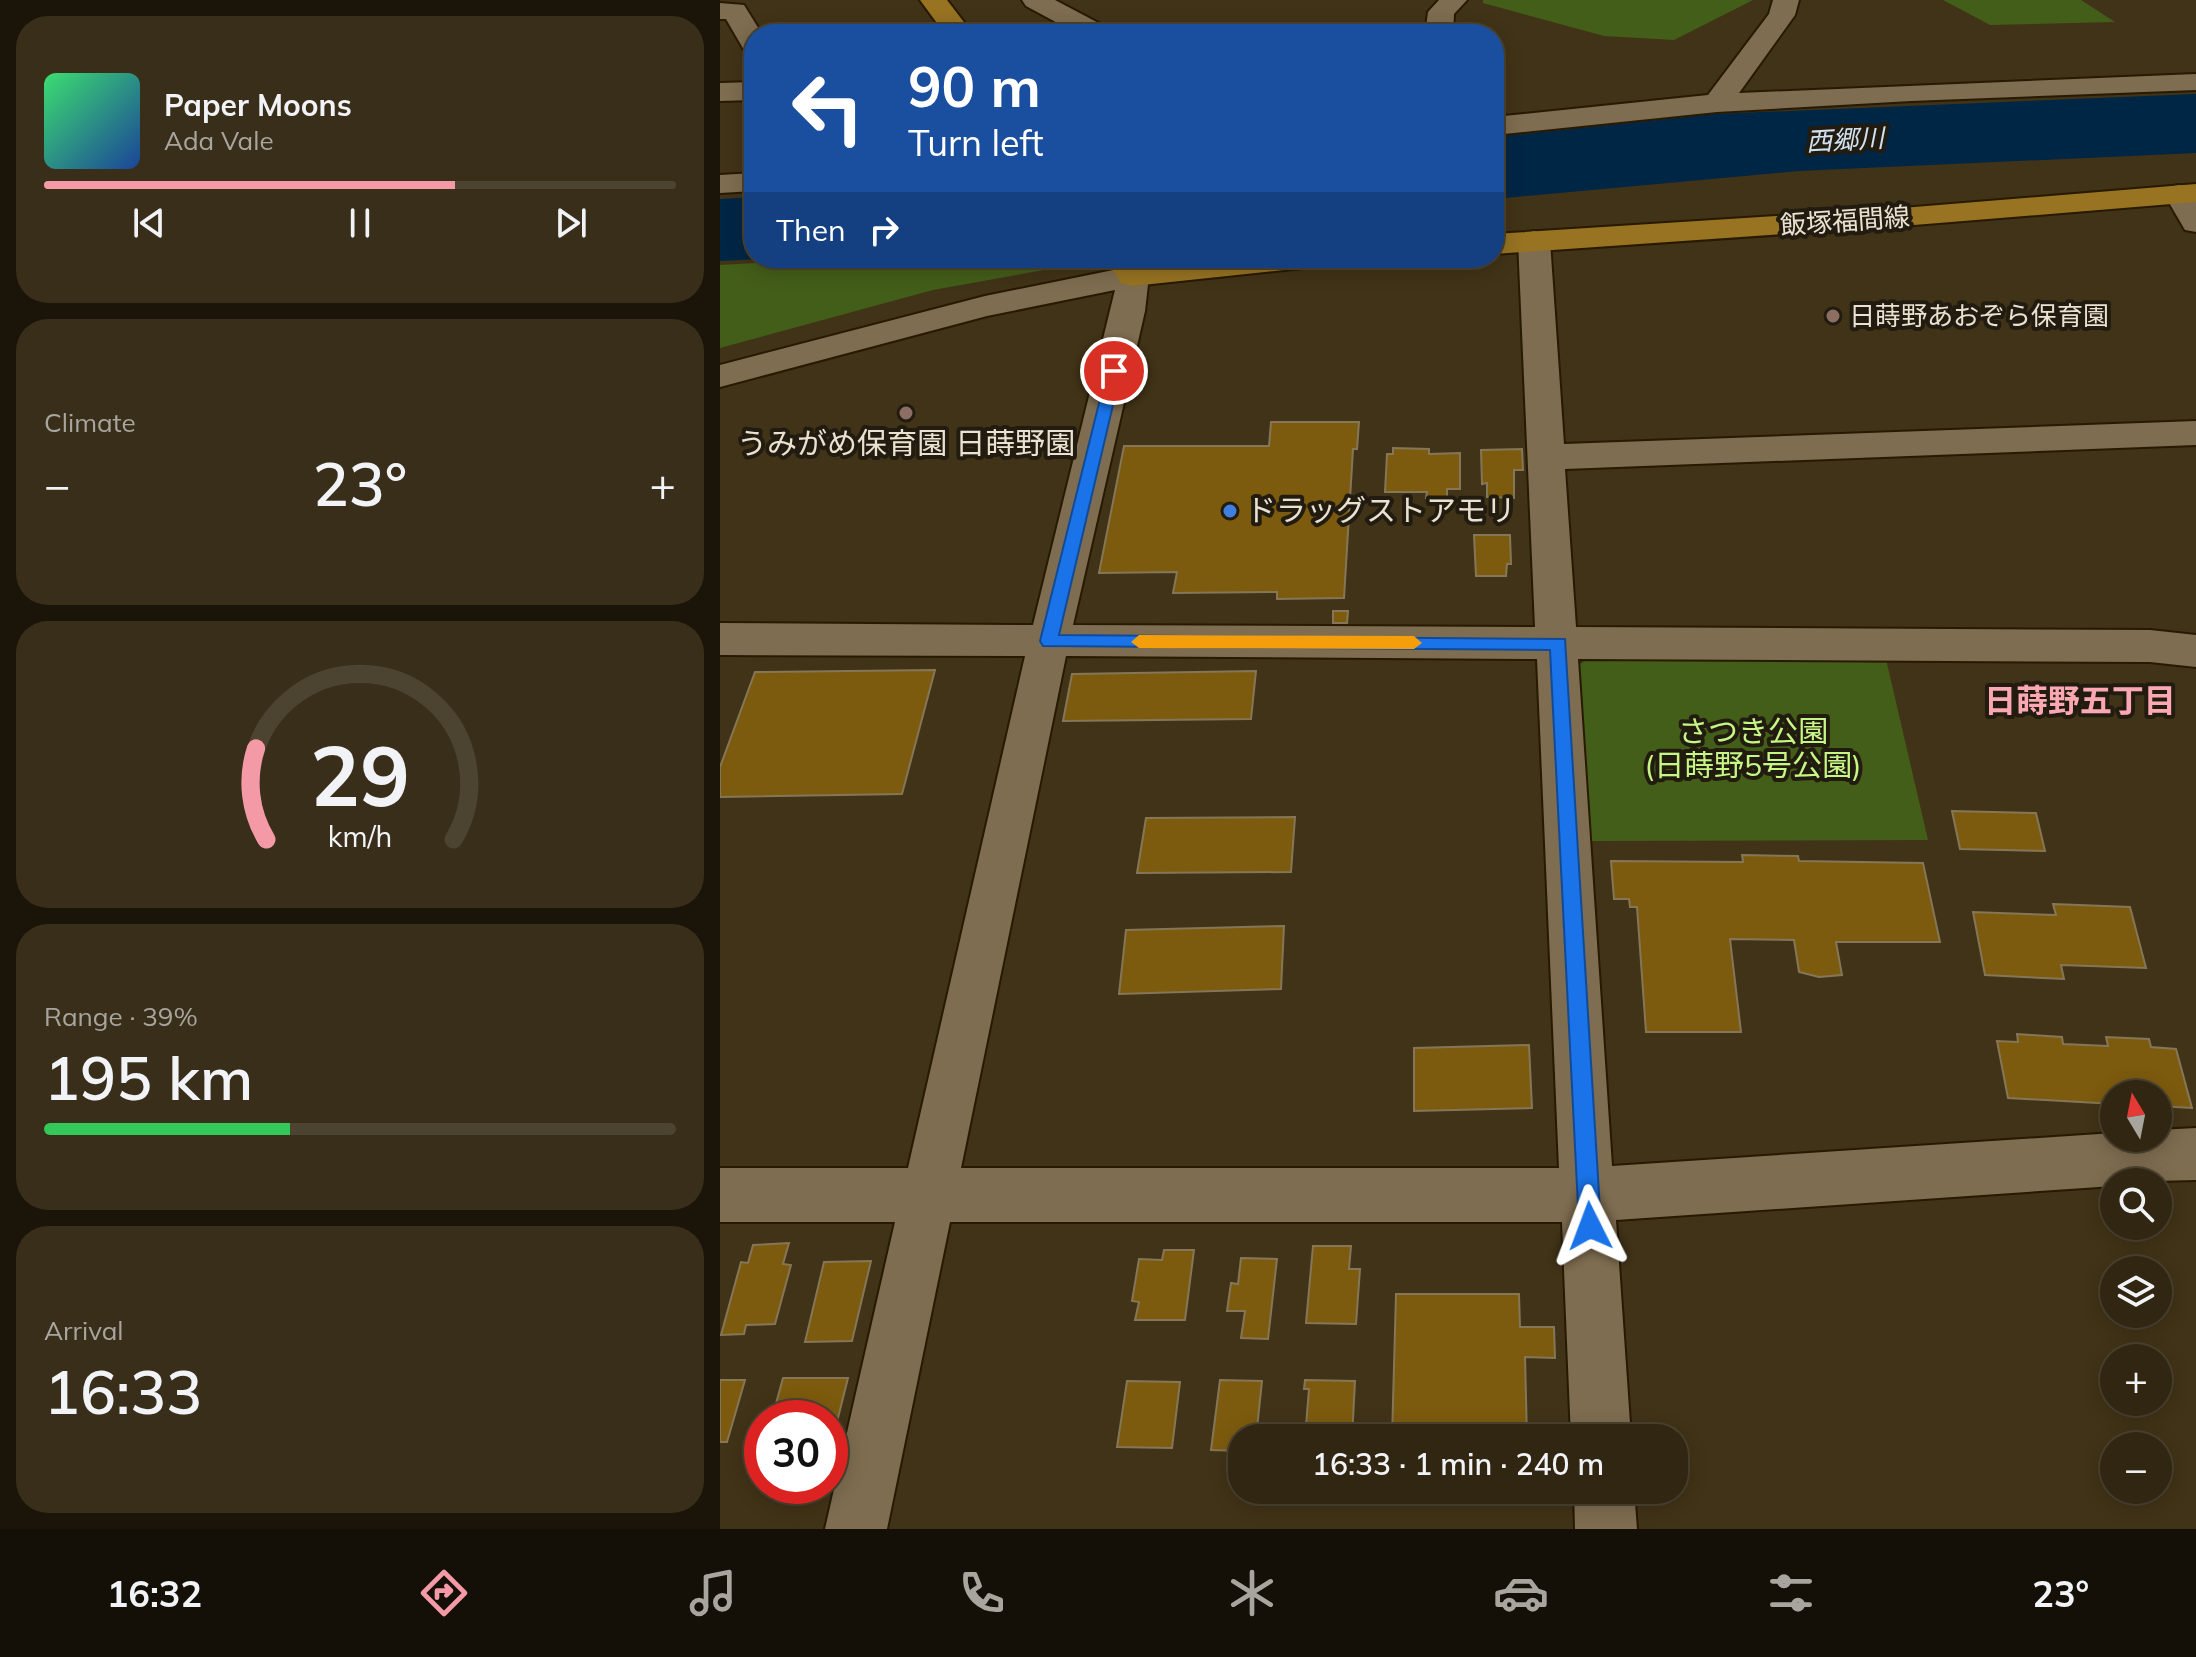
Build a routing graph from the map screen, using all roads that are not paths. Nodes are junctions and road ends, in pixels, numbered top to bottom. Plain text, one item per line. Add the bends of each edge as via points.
1 (933, 0) edge
2 (1035, 0) edge
3 (1454, 0) edge
4 (1786, 0) edge
5 (720, 11) edge
6 (951, 24) edge
7 (1079, 24) edge
8 (1440, 24) edge
9 (744, 27) edge
10 (2196, 82) edge
11 (744, 91) edge
12 (720, 92) edge
13 (1717, 103) junction
14 (1504, 125) edge
15 (744, 183) edge
16 (720, 184) edge
17 (2187, 194) edge
18 (2196, 223) edge
19 (1534, 241) junction
20 (1504, 243) edge
21 (1123, 268) edge
22 (1127, 268) edge
23 (720, 376) edge
24 (2196, 433) edge
25 (1547, 457) junction
26 (720, 639) edge
27 (1049, 641) junction
28 (1559, 643) junction
29 (2196, 651) edge
30 (2196, 1154) edge
31 (720, 1195) edge
32 (930, 1195) junction
33 (1588, 1195) junction
34 (1600, 1424) edge
35 (1605, 1504) edge
36 (856, 1529) edge
37 (1606, 1529) edge

1 - 6 main road
2 - 7 street
3 - 8 street via 1441,12
4 - 13 street via 1782,15
5 - 9 street via 735,11
10 - 13 street
11 - 12 street
13 - 14 street
15 - 16 street
17 - 18 street
17 - 19 main road, 飯塚福間線
19 - 20 main road, 飯塚福間線
19 - 25 street
21 - 23 street
22 - 27 street via 1128,311
24 - 25 street
25 - 28 street
26 - 27 street
27 - 28 street
27 - 32 street
28 - 29 street via 2150,646
28 - 33 street
30 - 33 street
31 - 32 street
32 - 33 street
32 - 36 street
33 - 34 street
35 - 37 street

